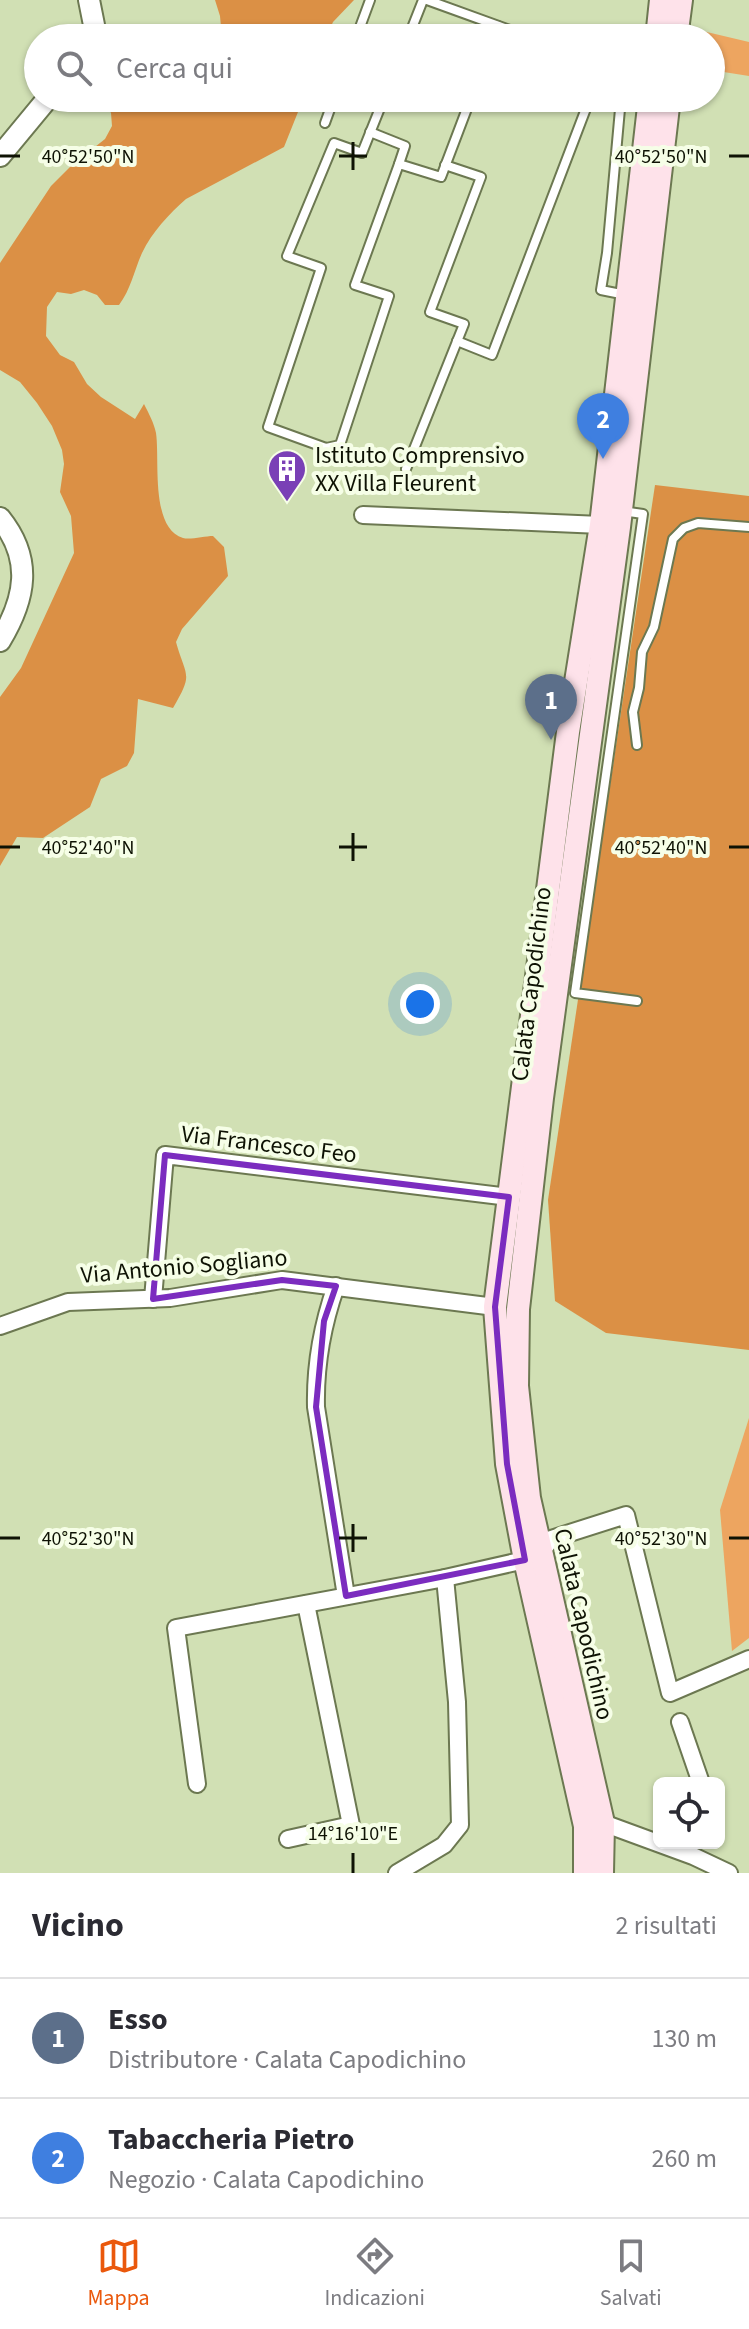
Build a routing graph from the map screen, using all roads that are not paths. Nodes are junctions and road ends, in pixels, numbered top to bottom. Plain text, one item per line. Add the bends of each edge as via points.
1 (89, 0) edge
2 (370, 0) edge
3 (425, 0) edge
4 (661, 0) edge
5 (681, 0) edge
6 (94, 24) edge
7 (361, 24) edge
8 (414, 24) edge
9 (492, 24) edge
10 (658, 24) edge
11 (678, 24) edge
12 (36, 112) edge
13 (329, 112) edge
14 (378, 112) edge
15 (466, 112) edge
16 (585, 112) edge
17 (620, 112) edge
18 (648, 112) edge
19 (667, 112) edge
20 (325, 123) dead end
21 (370, 132) junction
22 (0, 156) edge
23 (399, 164) junction
24 (445, 165) junction
25 (627, 295) junction
26 (457, 341) junction
27 (406, 469) dead end
28 (363, 515) dead end
29 (0, 518) edge
30 (614, 521) junction
31 (749, 527) edge
32 (0, 641) edge
33 (637, 745) dead end
34 (637, 1001) dead end
35 (509, 1197) junction
36 (336, 1286) junction
37 (153, 1299) junction
38 (495, 1307) junction
39 (518, 1309) junction
40 (0, 1326) edge
41 (533, 1556) junction
42 (445, 1578) junction
43 (346, 1596) junction
44 (306, 1604) junction
45 (749, 1659) edge
46 (680, 1722) dead end
47 (699, 1777) edge
48 (197, 1784) dead end
49 (594, 1824) junction
50 (288, 1839) dead end
51 (397, 1873) edge
52 (585, 1873) edge
53 (602, 1873) edge
54 (729, 1873) edge

1 - 6 street
2 - 7 lane
3 - 8 lane
3 - 9 lane
4 - 10 main road
5 - 11 main road
12 - 22 street
13 - 20 lane
14 - 21 lane
15 - 24 lane
16 - 26 lane via 492,355
17 - 25 lane via 601,290
18 - 25 main road, Calata Capodichino
19 - 30 main road, Calata Capodichino
21 - 23 lane via 405,146
21 - 23 lane via 362,153 334,143 287,256 321,268 268,427 326,448 340,445 389,296 355,285
23 - 24 lane via 441,177
24 - 26 lane via 481,177 430,312 464,324
25 - 30 main road, Calata Capodichino
26 - 27 lane
28 - 30 street
29 - 32 street via 14,536 23,567 21,590
30 - 34 lane via 643,514 575,993
30 - 35 main road, Calata Capodichino via 562,776
30 - 39 main road, Calata Capodichino
31 - 33 lane via 698,523 673,539 654,627 642,652 633,712
35 - 37 street, Via Francesco Feo via 165,1155
35 - 38 main road, Calata Capodichino
36 - 37 street, Via Antonio Sogliano via 282,1280
36 - 38 street, Via Antonio Sogliano
36 - 43 street via 324,1321 316,1407
37 - 40 street, Via Antonio Sogliano via 68,1302
38 - 39 main road, Via Antonio Sogliano
38 - 41 main road, Calata Capodichino via 507,1464
39 - 41 main road, Calata Capodichino via 517,1386
41 - 42 street
41 - 45 street via 551,1539 626,1515 670,1693
41 - 49 main road, Calata Capodichino
42 - 43 street
42 - 51 street via 457,1702 460,1825 444,1845
43 - 44 street
44 - 48 street via 176,1628
44 - 50 street via 351,1825
46 - 47 street
49 - 52 main road, Calata Capodichino
49 - 53 main road, Calata Capodichino
49 - 54 street

